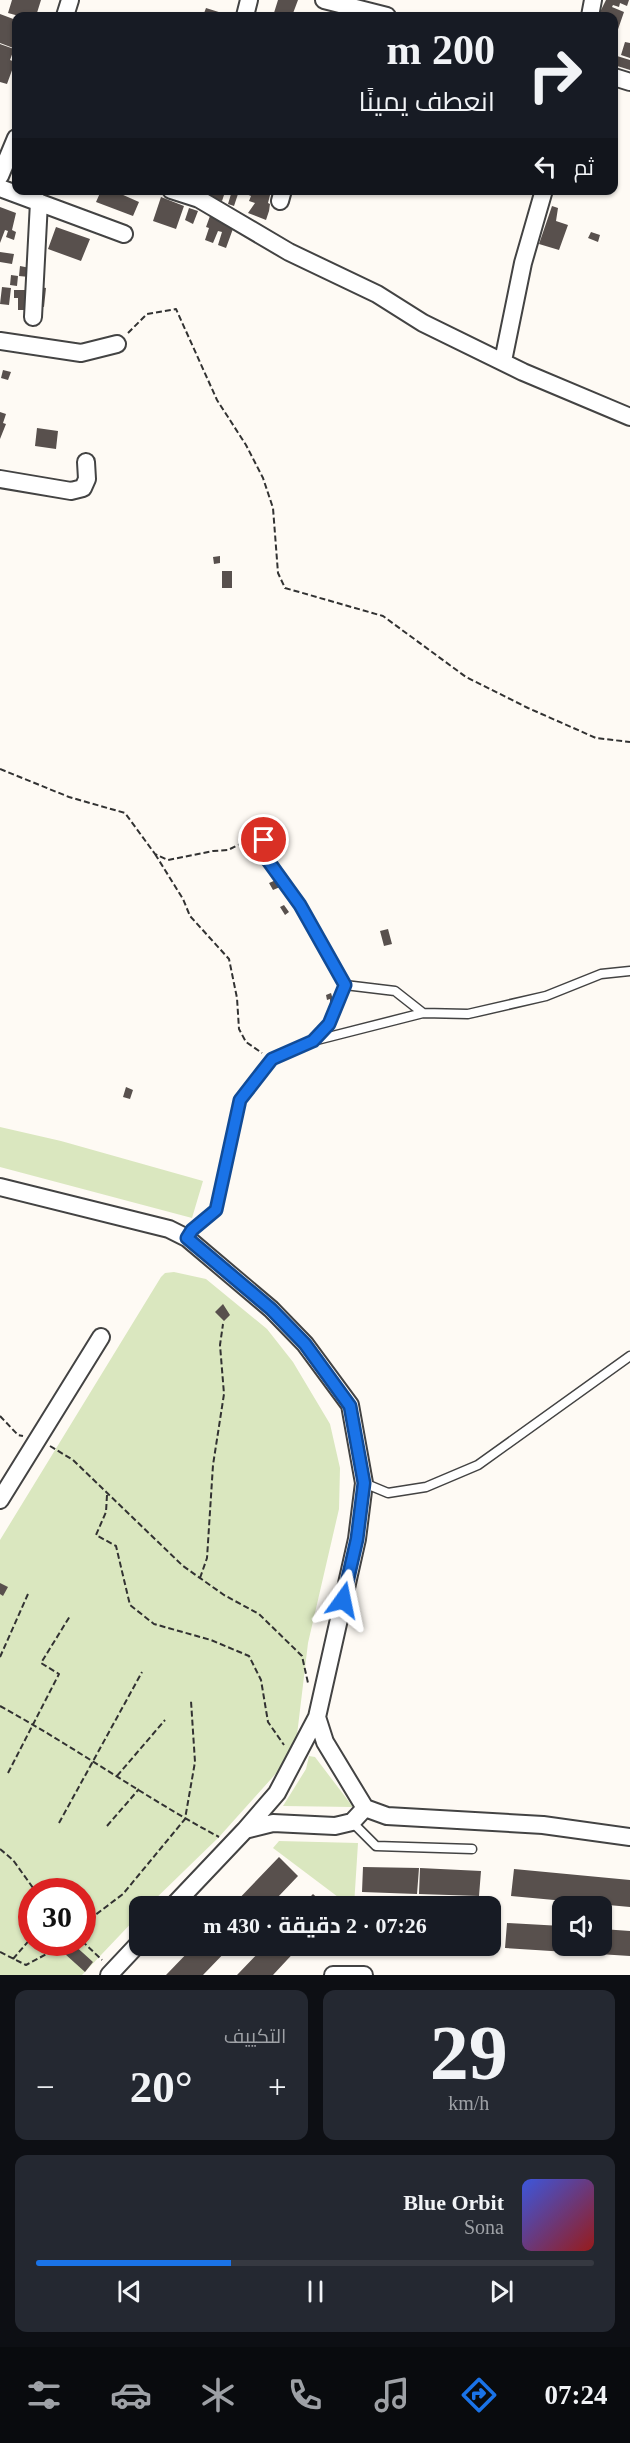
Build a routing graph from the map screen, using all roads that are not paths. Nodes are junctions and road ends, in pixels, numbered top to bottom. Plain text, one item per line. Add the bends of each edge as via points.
1 (331, 5) edge
2 (367, 12) edge
3 (12, 148) edge
4 (0, 176) edge
5 (20, 195) edge
6 (200, 195) edge
7 (543, 195) edge
8 (39, 202) junction
9 (124, 234) dead end
10 (33, 316) dead end
11 (0, 341) edge
12 (117, 344) road end
13 (503, 361) junction
14 (630, 417) edge
15 (86, 462) dead end
16 (0, 479) edge
17 (264, 840) road end
18 (630, 971) edge
19 (345, 985) junction
20 (423, 1013) junction
21 (313, 1041) junction
22 (0, 1187) edge
23 (187, 1238) junction
24 (101, 1337) dead end
25 (630, 1356) edge
26 (364, 1483) junction
27 (0, 1500) edge
28 (317, 1718) junction
29 (365, 1808) junction
30 (352, 1822) junction
31 (245, 1830) junction
32 (627, 1835) edge
33 (472, 1849) dead end
34 (182, 1896) edge
35 (129, 1953) edge
36 (110, 1973) edge
37 (333, 1975) edge
38 (364, 1975) edge

1 - 2 street
3 - 4 street
5 - 8 street
6 - 13 street via 289,252
7 - 13 street
8 - 9 street
8 - 10 street
11 - 12 street via 81,353
13 - 14 street
15 - 16 street via 83,488 71,491
17 - 19 lane via 264,855 300,905
18 - 20 lane via 601,974 546,996 468,1014
19 - 20 lane via 395,991
19 - 21 lane via 329,1024
20 - 21 lane
21 - 23 lane via 272,1059 240,1100 216,1210
22 - 23 street via 169,1229
23 - 26 street via 271,1309 305,1344 344,1397 350,1406
24 - 27 street
25 - 26 lane via 478,1465 426,1487 388,1493
26 - 28 street via 357,1539
28 - 29 street via 325,1742
28 - 31 street via 277,1793
29 - 30 street
29 - 32 street via 387,1816 543,1825
30 - 31 street via 335,1826 273,1823
30 - 33 lane via 376,1846
31 - 34 street
35 - 36 street
37 - 38 street

